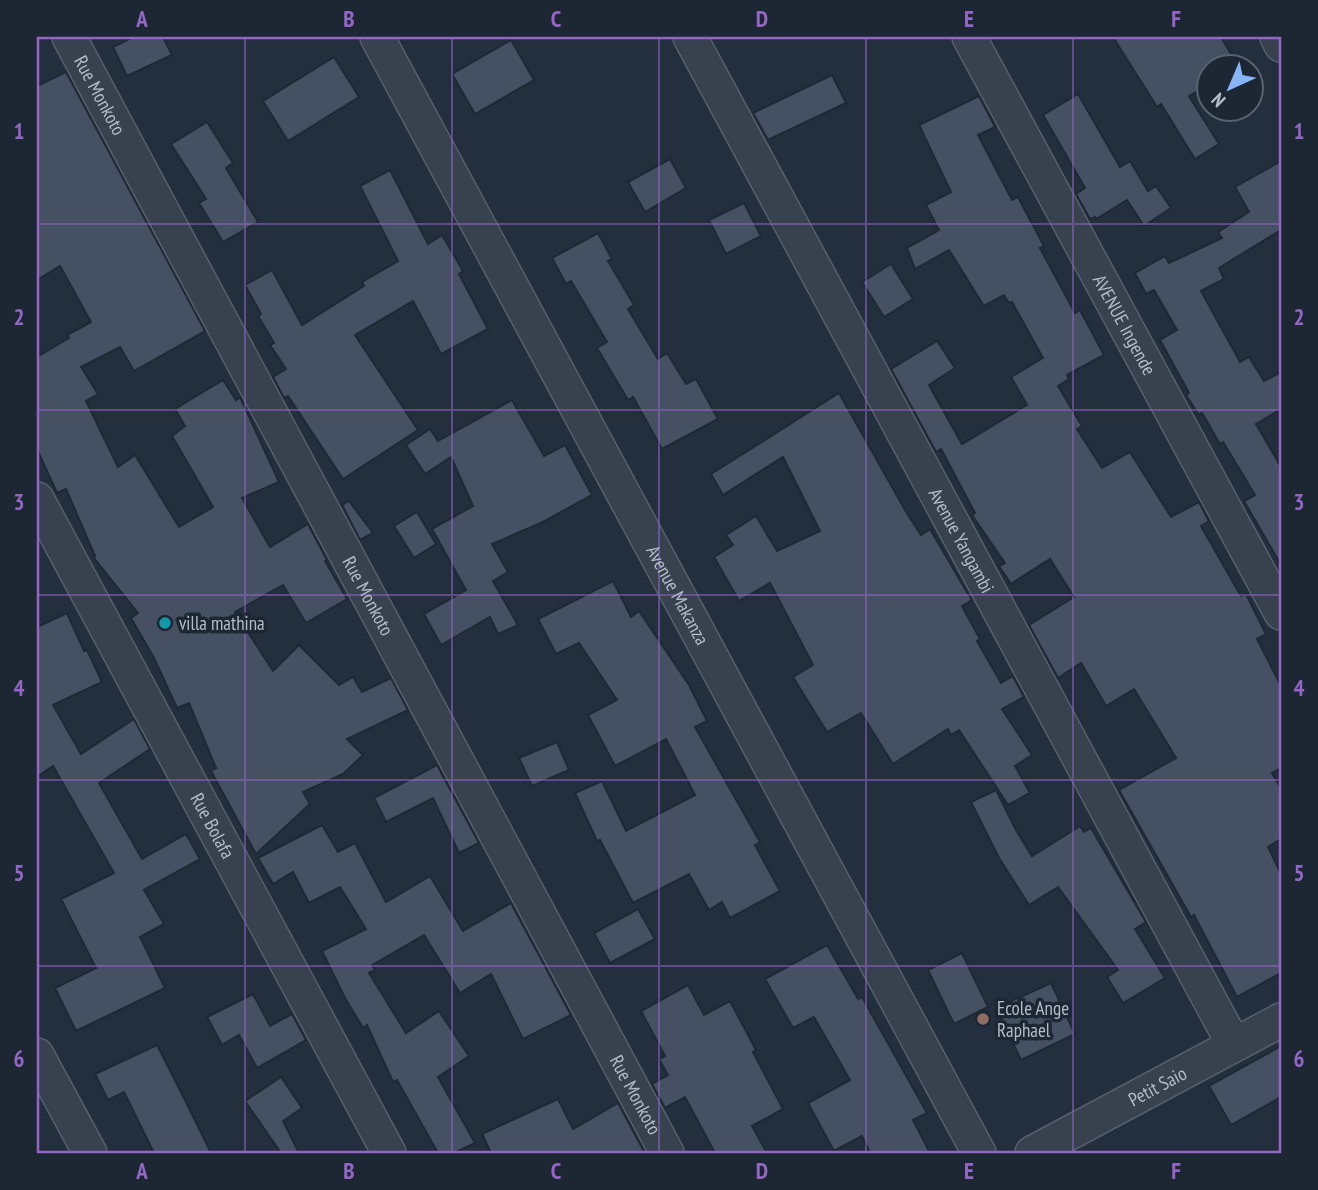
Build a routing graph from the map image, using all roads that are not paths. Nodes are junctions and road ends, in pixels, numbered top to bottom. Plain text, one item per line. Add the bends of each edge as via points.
1 (69, 37) edge
2 (377, 37) edge
3 (690, 37) edge
4 (969, 37) edge
5 (1277, 37) edge
6 (1281, 45) edge
7 (37, 499) edge
8 (1281, 613) edge
9 (1281, 1020) edge
10 (1234, 1045) junction
11 (37, 1055) edge
12 (90, 1153) edge
13 (389, 1153) edge
14 (667, 1153) edge
15 (979, 1153) edge
16 (1032, 1153) edge

1 - 14 street, Rue Monkoto
2 - 15 street, Avenue Makanza
3 - 10 street, Avenue Yangambi
4 - 8 street, AVENUE Ingende
5 - 6 street
7 - 13 street, Rue Bolafa
9 - 10 street, Petit Saio
10 - 16 street, Petit Saio
11 - 12 street

